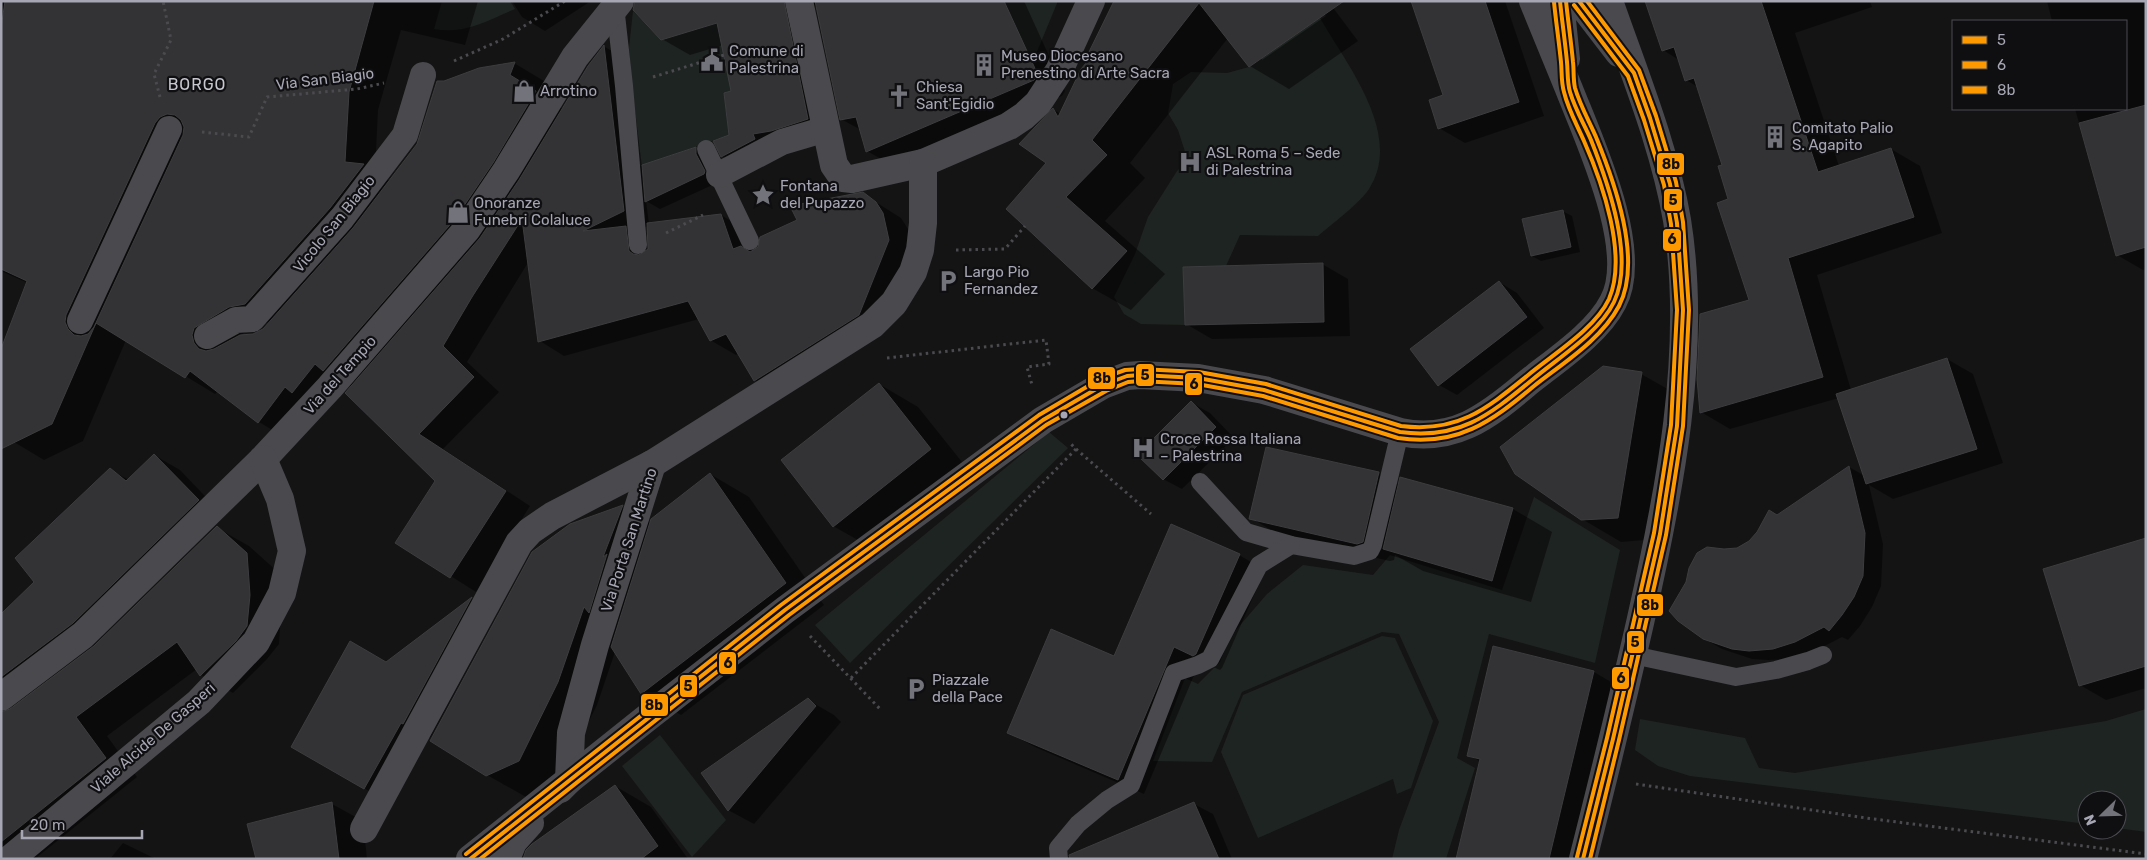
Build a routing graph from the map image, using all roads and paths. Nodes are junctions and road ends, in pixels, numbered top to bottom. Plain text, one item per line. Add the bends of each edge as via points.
1 (163, 1) edge
2 (565, 1) edge
3 (798, 1) edge
4 (1091, 1) edge
5 (1533, 1) edge
6 (1560, 1) edge
7 (1579, 1) edge
8 (1608, 1) edge
9 (617, 4) edge
10 (724, 55) dead end
11 (1634, 72) junction
12 (423, 75) junction
13 (624, 86) junction
14 (1569, 91) junction
15 (169, 129) junction
16 (826, 129) junction
17 (706, 149) dead end
18 (923, 163) junction
19 (719, 175) junction
20 (1025, 226) dead end
21 (750, 241) dead end
22 (638, 246) dead end
23 (920, 250) junction
24 (80, 320) dead end
25 (207, 336) dead end
26 (886, 358) dead end
27 (1043, 420) junction
28 (1400, 432) junction
29 (1076, 449) junction
30 (263, 459) junction
31 (652, 464) junction
32 (1200, 482) dead end
33 (1150, 514) dead end
34 (1291, 545) junction
35 (806, 631) dead end
36 (1633, 655) junction
37 (1823, 655) dead end
38 (852, 678) junction
39 (1, 697) edge
40 (881, 710) dead end
41 (1604, 779) junction
42 (568, 780) junction
43 (364, 828) dead end
44 (2146, 854) edge
45 (10, 859) edge
46 (470, 859) edge
47 (506, 859) edge
48 (1058, 859) edge
49 (1583, 859) edge

1 - 15 path via 171,40 154,74
2 - 12 path, Via San Biagio via 503,39
3 - 16 street
4 - 18 street via 1059,71 1038,103 1009,126
5 - 14 street
6 - 14 street
7 - 11 street
8 - 11 street
9 - 13 lane
9 - 30 street, Via del Tempio via 575,57 467,229
10 - 13 path
11 - 36 street via 1670,184 1679,242 1684,310 1677,426 1660,534
12 - 15 path, Via San Biagio via 356,89 267,97 249,137
12 - 25 street, Vicolo San Biagio via 405,135 342,218 252,319 236,320
13 - 22 lane
14 - 28 street via 1591,141 1614,216 1621,258 1619,290 1614,301 1574,346 1485,416 1460,428 1435,434 1424,436
15 - 24 street
16 - 18 street via 836,171 843,178 857,178
16 - 19 street via 782,142
17 - 19 lane
18 - 23 street
19 - 21 lane
20 - 23 path via 1005,249
23 - 31 street, Via Porta San Martino via 913,272 894,303 872,325
26 - 27 path via 1046,340 1049,364 1027,367
27 - 28 street via 1103,385 1140,375 1198,378 1264,390
27 - 29 path
27 - 42 street via 778,616
28 - 34 lane via 1370,551 1354,556
29 - 33 path
29 - 38 path
30 - 39 street, Via del Tempio via 83,635
30 - 45 street, Viale Alcide De Gasperi via 280,499 292,551 282,594 256,642 199,702
31 - 42 street, Via Porta San Martino via 571,733
31 - 43 street via 552,516 519,543
32 - 34 lane via 1246,532
34 - 48 lane via 1259,565 1210,659 1174,673 1131,784 1078,824 1058,848
35 - 38 path
36 - 37 lane via 1736,677 1776,670
36 - 41 street
38 - 40 path
41 - 44 path via 1866,818
41 - 49 street
42 - 46 street
42 - 47 street via 513,842

